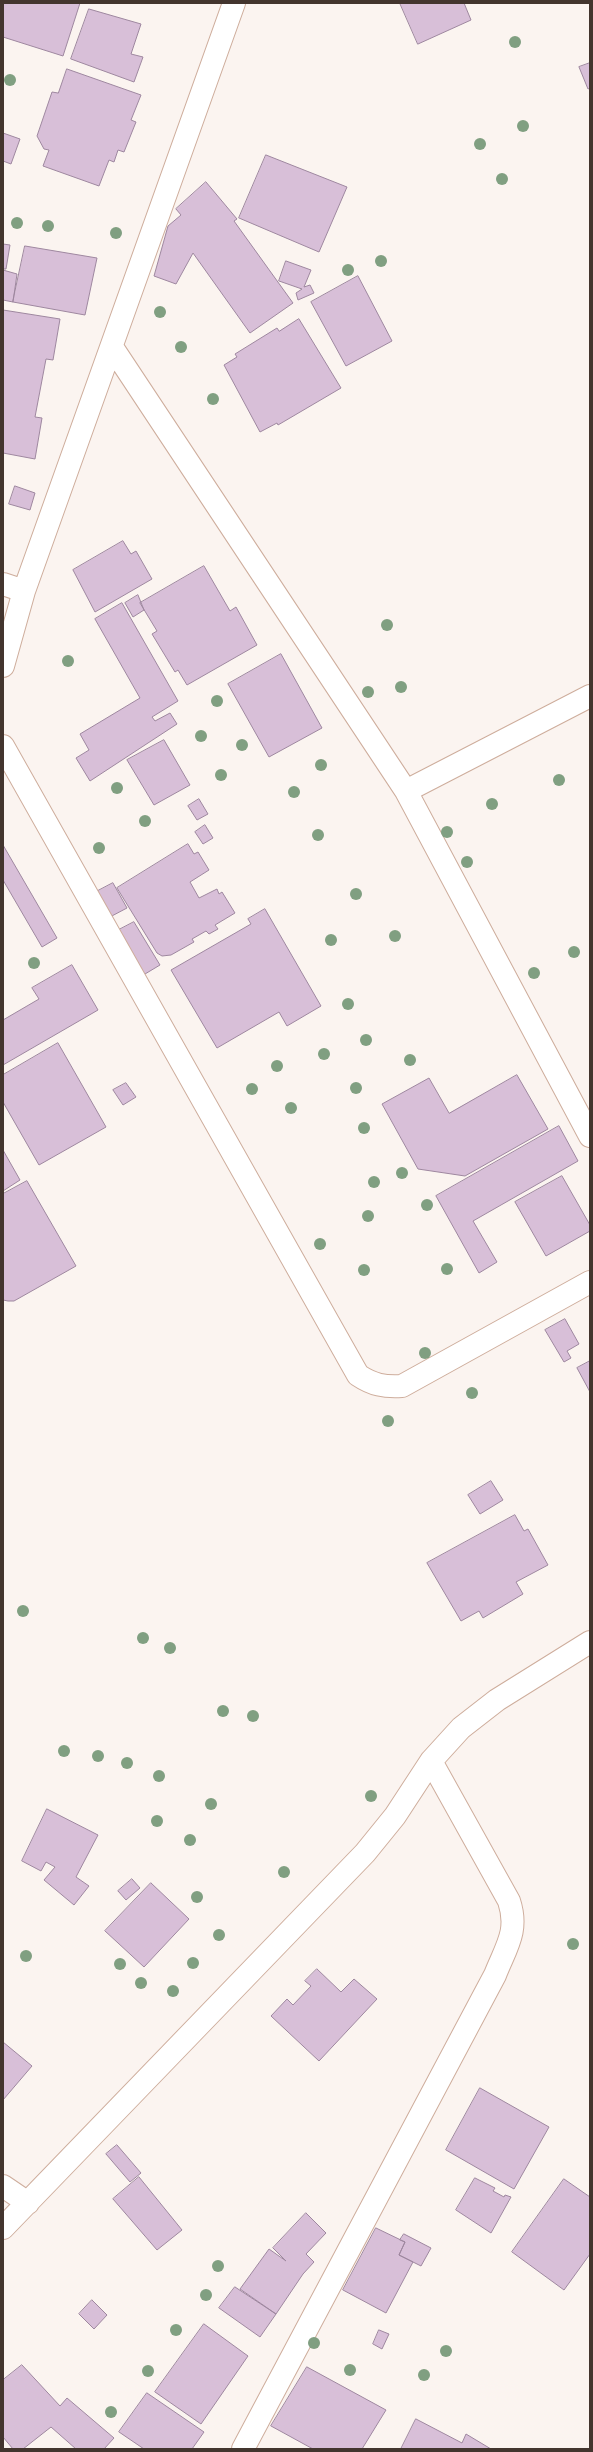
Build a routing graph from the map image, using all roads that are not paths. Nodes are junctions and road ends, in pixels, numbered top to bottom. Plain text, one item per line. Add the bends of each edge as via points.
1 (234, 3) edge
2 (112, 347) junction
3 (3, 584) edge
4 (24, 591) junction
5 (3, 666) edge
6 (590, 696) edge
7 (3, 746) edge
8 (406, 791) junction
9 (590, 1136) edge
10 (590, 1282) edge
11 (590, 1642) edge
12 (432, 1761) junction
13 (3, 2186) edge
14 (28, 2203) junction
15 (3, 2228) edge
16 (244, 2449) edge

1 - 2 street
2 - 4 street
2 - 8 street
3 - 4 street
4 - 5 street
6 - 8 street
7 - 10 street via 358,1375 372,1384 385,1387 402,1386
8 - 9 street
11 - 12 street via 497,1700 461,1728
12 - 14 street via 396,1816 365,1853
12 - 16 street via 509,1901 514,1916 514,1931 495,1975
13 - 14 street
14 - 15 street

